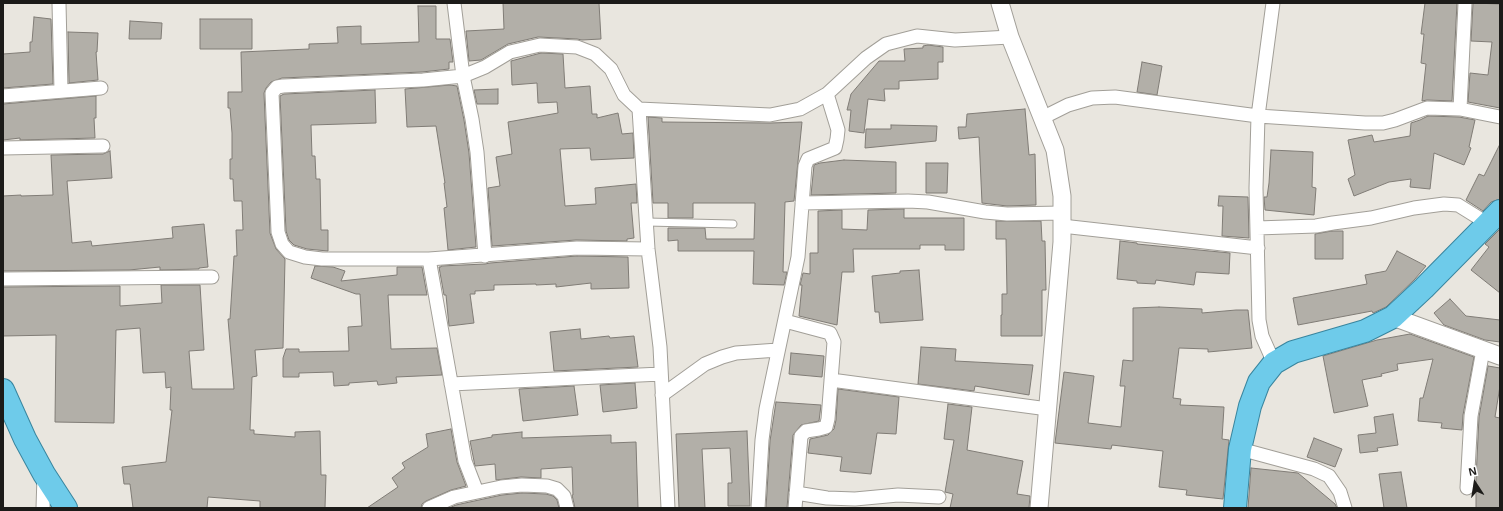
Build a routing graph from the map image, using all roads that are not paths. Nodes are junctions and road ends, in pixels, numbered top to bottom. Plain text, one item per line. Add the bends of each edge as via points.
1 (59, 3) edge
2 (454, 3) edge
3 (1000, 3) edge
4 (1273, 3) edge
5 (1465, 3) edge
6 (1010, 37) junction
7 (463, 76) junction
8 (101, 88) dead end
9 (62, 91) junction
10 (827, 94) junction
11 (3, 96) edge
12 (639, 109) junction
13 (1460, 109) junction
14 (1258, 116) junction
15 (1500, 117) edge
16 (1042, 118) junction
17 (103, 146) dead end
18 (3, 148) edge
19 (802, 203) junction
20 (1494, 217) edge
21 (1062, 219) junction
22 (647, 222) junction
23 (733, 224) dead end
24 (1257, 228) junction
25 (1258, 248) junction
26 (648, 249) junction
27 (485, 256) junction
28 (429, 259) junction
29 (212, 277) dead end
30 (3, 279) edge
31 (1393, 317) junction
32 (785, 321) junction
33 (778, 350) junction
34 (1483, 350) junction
35 (1500, 356) edge
36 (1274, 363) junction
37 (661, 374) junction
38 (831, 380) junction
39 (451, 384) junction
40 (662, 395) junction
41 (4, 397) edge
42 (1048, 409) junction
43 (1240, 449) junction
44 (44, 474) junction
45 (1467, 488) dead end
46 (477, 492) junction
47 (796, 494) junction
48 (939, 497) dead end
49 (826, 503) edge
50 (43, 508) edge
51 (66, 508) edge
52 (429, 508) edge
53 (567, 508) edge
54 (668, 508) edge
55 (758, 508) edge
56 (795, 508) edge
57 (1039, 508) edge
58 (1235, 508) edge
59 (1345, 508) edge

1 - 9 street
2 - 7 street
3 - 6 street
4 - 14 street
5 - 13 street
6 - 10 street via 956,40 917,36 886,44 866,58
6 - 16 street
7 - 12 street via 510,52 540,45 577,47 595,54 611,69 624,95
7 - 27 street via 477,152
7 - 28 street via 283,86 277,87 272,93 278,232 282,244 289,252 322,259
8 - 9 street
9 - 11 street
10 - 12 street via 800,109 770,115
10 - 19 street via 838,130 835,148 808,159 805,166
12 - 22 street
13 - 14 street via 1427,108 1383,123
13 - 15 street
14 - 16 street via 1115,97 1092,98 1068,105
14 - 24 street
16 - 21 street via 1055,150 1062,196
17 - 18 street
19 - 21 street via 908,201
19 - 32 street via 798,257
20 - 24 street via 1458,205 1444,204 1333,224
20 - 31 highway
21 - 25 street
21 - 42 street
22 - 23 lane
22 - 26 street
24 - 25 street
25 - 36 street via 1259,320 1262,336
26 - 27 street via 577,248
26 - 37 street
27 - 28 street
28 - 39 street
29 - 30 street
31 - 34 street
31 - 36 highway via 1365,331 1293,352
32 - 33 street
32 - 38 street via 830,333 834,342
33 - 40 street via 736,353 722,357 705,364
33 - 55 street via 763,432
34 - 35 street
34 - 45 street via 1471,416
36 - 43 highway via 1259,382 1250,406
37 - 39 street
37 - 40 street
38 - 42 street
38 - 47 street via 826,427 806,430 801,436
39 - 46 street via 465,461
40 - 54 street
41 - 44 highway
42 - 57 street
43 - 58 highway
43 - 59 street via 1314,469 1328,476 1340,492
44 - 50 street
44 - 51 highway
46 - 52 street via 454,497
46 - 53 street via 501,487 547,486 557,489 564,496
47 - 49 street
47 - 56 street
48 - 49 street via 915,495

